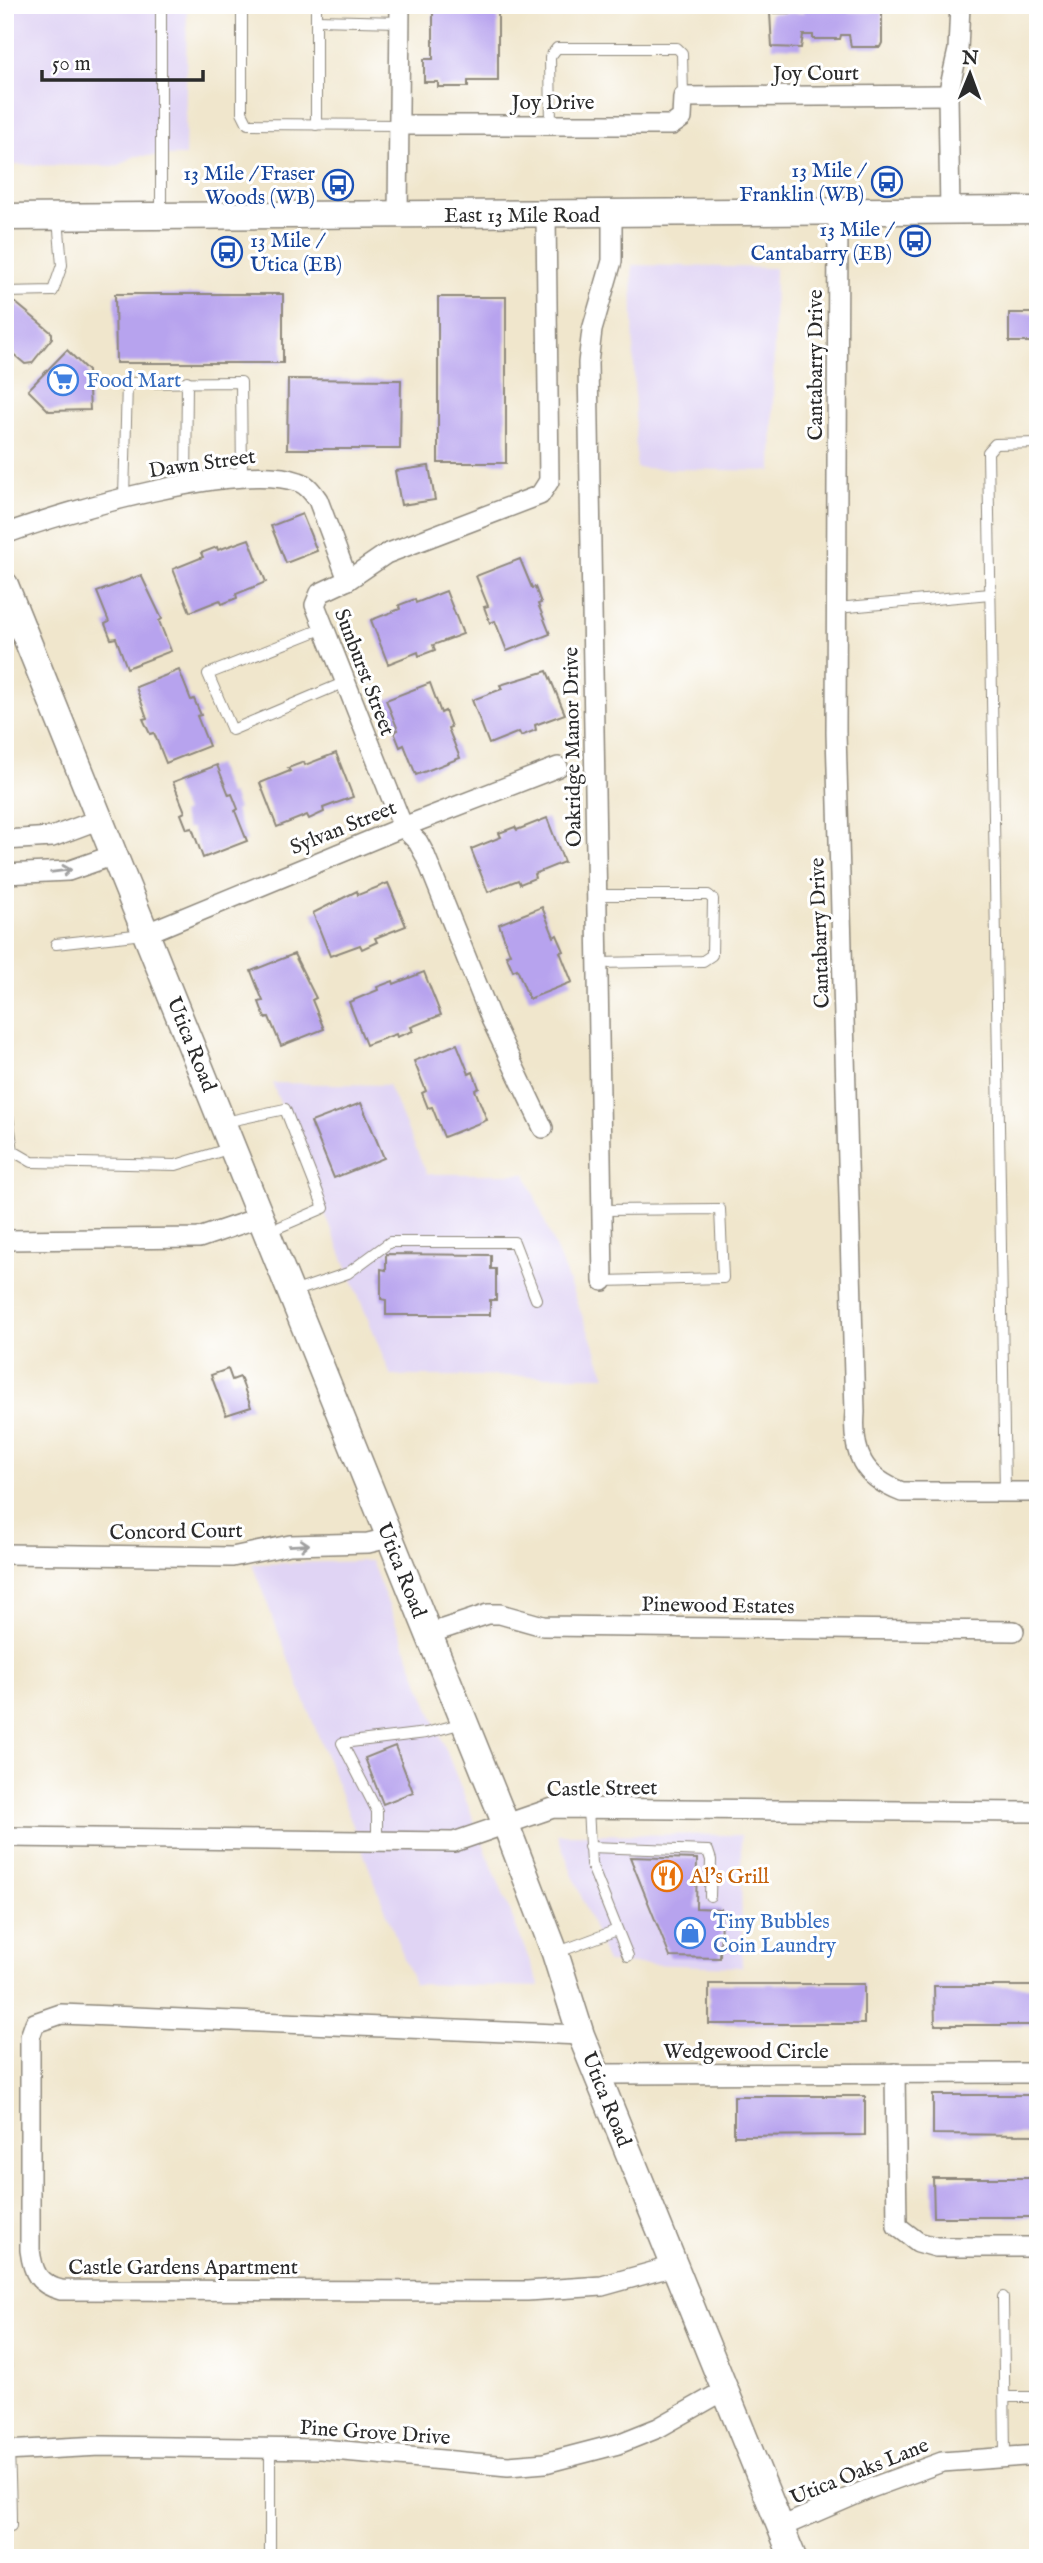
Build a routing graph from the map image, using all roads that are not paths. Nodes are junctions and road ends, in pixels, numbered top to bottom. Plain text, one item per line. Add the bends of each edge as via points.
1 (161, 5) edge
2 (242, 5) edge
3 (316, 5) edge
4 (961, 5) edge
5 (400, 13) edge
6 (316, 20) junction
7 (948, 95) junction
8 (683, 97) junction
9 (316, 125) junction
10 (401, 125) junction
11 (551, 125) junction
12 (1038, 209) edge
13 (950, 211) junction
14 (838, 213) junction
15 (612, 214) junction
16 (546, 215) junction
17 (58, 216) junction
18 (161, 216) junction
19 (398, 216) junction
20 (5, 217) edge
21 (5, 292) edge
22 (187, 381) junction
23 (1038, 443) edge
24 (242, 477) junction
25 (186, 486) junction
26 (124, 498) junction
27 (5, 534) edge
28 (348, 580) junction
29 (5, 585) edge
30 (990, 594) junction
31 (837, 608) junction
32 (324, 628) junction
33 (343, 683) junction
34 (558, 767) dead end
35 (100, 819) junction
36 (403, 827) junction
37 (5, 840) edge
38 (114, 855) junction
39 (5, 874) edge
40 (597, 895) junction
41 (147, 933) junction
42 (56, 944) dead end
43 (598, 963) junction
44 (8, 1116) dead end
45 (223, 1122) junction
46 (543, 1128) dead end
47 (232, 1147) junction
48 (601, 1210) junction
49 (264, 1225) junction
50 (5, 1240) edge
51 (603, 1281) joint
52 (289, 1294) junction
53 (536, 1298) dead end
54 (1038, 1492) edge
55 (1005, 1493) junction
56 (389, 1538) junction
57 (5, 1554) edge
58 (1014, 1631) dead end
59 (428, 1634) junction
60 (464, 1723) junction
61 (588, 1808) junction
62 (1038, 1812) edge
63 (506, 1825) junction
64 (5, 1837) edge
65 (377, 1842) junction
66 (589, 1847) junction
67 (710, 1896) dead end
68 (617, 1930) junction
69 (555, 1953) junction
70 (628, 1956) dead end
71 (581, 2035) junction
72 (895, 2073) junction
73 (1038, 2073) edge
74 (597, 2074) junction
75 (1038, 2247) edge
76 (674, 2266) junction
77 (1003, 2297) dead end
78 (6, 2352) edge
79 (725, 2390) junction
80 (1005, 2397) junction
81 (1038, 2397) edge
82 (270, 2448) junction
83 (8, 2451) edge
84 (1005, 2455) junction
85 (1038, 2455) edge
86 (12, 2526) dead end
87 (781, 2527) junction
88 (270, 2553) dead end
89 (793, 2558) edge

1 - 18 lane
2 - 9 lane via 245,121
3 - 6 lane
4 - 7 street
5 - 6 lane
5 - 10 street
6 - 9 lane
7 - 8 street, Joy Court
7 - 13 street
8 - 11 street, Joy Drive via 682,118 672,125
8 - 11 lane via 682,53 677,47 558,48 550,57
9 - 10 lane
10 - 11 street, Joy Drive
10 - 19 street
12 - 13 main road, East 13 Mile Road
13 - 14 main road, East 13 Mile Road
14 - 15 main road, East 13 Mile Road
14 - 31 street, Cantabarry Drive
15 - 16 main road, East 13 Mile Road
15 - 40 street, Oakridge Manor Drive via 612,261 592,330 589,363
16 - 19 main road, East 13 Mile Road
16 - 28 street, Sunburst Street via 549,481 540,495 386,554
17 - 18 main road, East 13 Mile Road
17 - 20 main road, East 13 Mile Road
17 - 21 lane via 62,265 53,291
18 - 19 main road, East 13 Mile Road
22 - 24 lane via 241,382
22 - 25 lane
22 - 26 lane via 127,383
23 - 30 lane via 995,444 988,452
24 - 25 street, Dawn Street
24 - 28 street, Dawn Street via 274,476 311,490
25 - 26 street, Dawn Street
26 - 27 street, Dawn Street via 71,510
28 - 32 street, Sunburst Street via 316,599
29 - 35 main road, Utica Road
30 - 31 lane
30 - 55 lane
31 - 55 street, Cantabarry Drive via 853,1440 865,1467 885,1485 902,1492
32 - 33 street, Sunburst Street
32 - 33 lane via 208,674 232,730
33 - 36 street, Sunburst Street
34 - 36 street, Sylvan Street
35 - 37 street via 52,837
35 - 38 main road, Utica Road
36 - 41 street, Sylvan Street
36 - 46 street, Sunburst Street via 425,855 491,1019
39 -> 38 street via 68,871
38 - 41 main road, Utica Road
40 - 43 street, Oakridge Manor Drive
40 - 43 lane via 708,895 713,899 715,939 712,955 703,961
41 - 42 lane
41 - 45 main road, Utica Road
43 - 48 street, Oakridge Manor Drive
44 - 47 lane via 13,1151 32,1162 176,1165
45 - 47 main road, Utica Road
45 - 49 lane via 285,1109 315,1184 324,1208
47 - 49 main road, Utica Road
48 - 51 street, Oakridge Manor Drive
48 - 51 lane via 720,1209 723,1278
49 - 50 street via 199,1238
49 - 52 main road, Utica Road
52 - 53 lane via 348,1273 390,1242 514,1242
52 - 56 main road, Utica Road
54 - 55 street, Cantabarry Drive
57 -> 56 street, Concord Court via 232,1557 290,1545 368,1543
56 - 59 main road, Utica Road
58 - 59 street, Pinewood Estates via 543,1626 500,1614
59 - 60 main road, Utica Road
60 - 63 main road, Utica Road
60 - 65 lane via 426,1733 342,1743 377,1811
61 - 62 street, Castle Street
61 - 63 street, Castle Street via 554,1808
61 - 66 lane
63 - 65 street, Castle Street via 454,1842
63 - 69 main road, Utica Road
64 - 65 street, Castle Street
66 - 67 lane via 708,1852
66 - 68 lane via 591,1864
68 - 69 lane
68 - 70 lane
69 - 71 main road, Utica Road
71 - 74 main road, Utica Road
71 - 76 street, Castle Gardens Apartment via 61,2014 46,2017 35,2023 30,2037 33,2273 45,2286 61,2290 527,2291 602,2286
72 - 73 street, Wedgewood Circle
72 - 74 street, Wedgewood Circle
72 - 75 street via 897,2226 918,2242 936,2247
74 - 76 main road, Utica Road
76 - 79 main road, Utica Road
77 - 80 lane
78 - 83 lane
79 - 82 street, Pine Grove Drive via 658,2428 545,2463 508,2466
79 - 87 main road, Utica Road
80 - 81 lane
80 - 84 lane
82 - 83 street, Pine Grove Drive via 100,2446
82 - 88 lane
83 - 86 lane
84 - 85 street, Utica Oaks Lane
84 - 87 street, Utica Oaks Lane via 942,2462
87 - 89 main road, Utica Road

